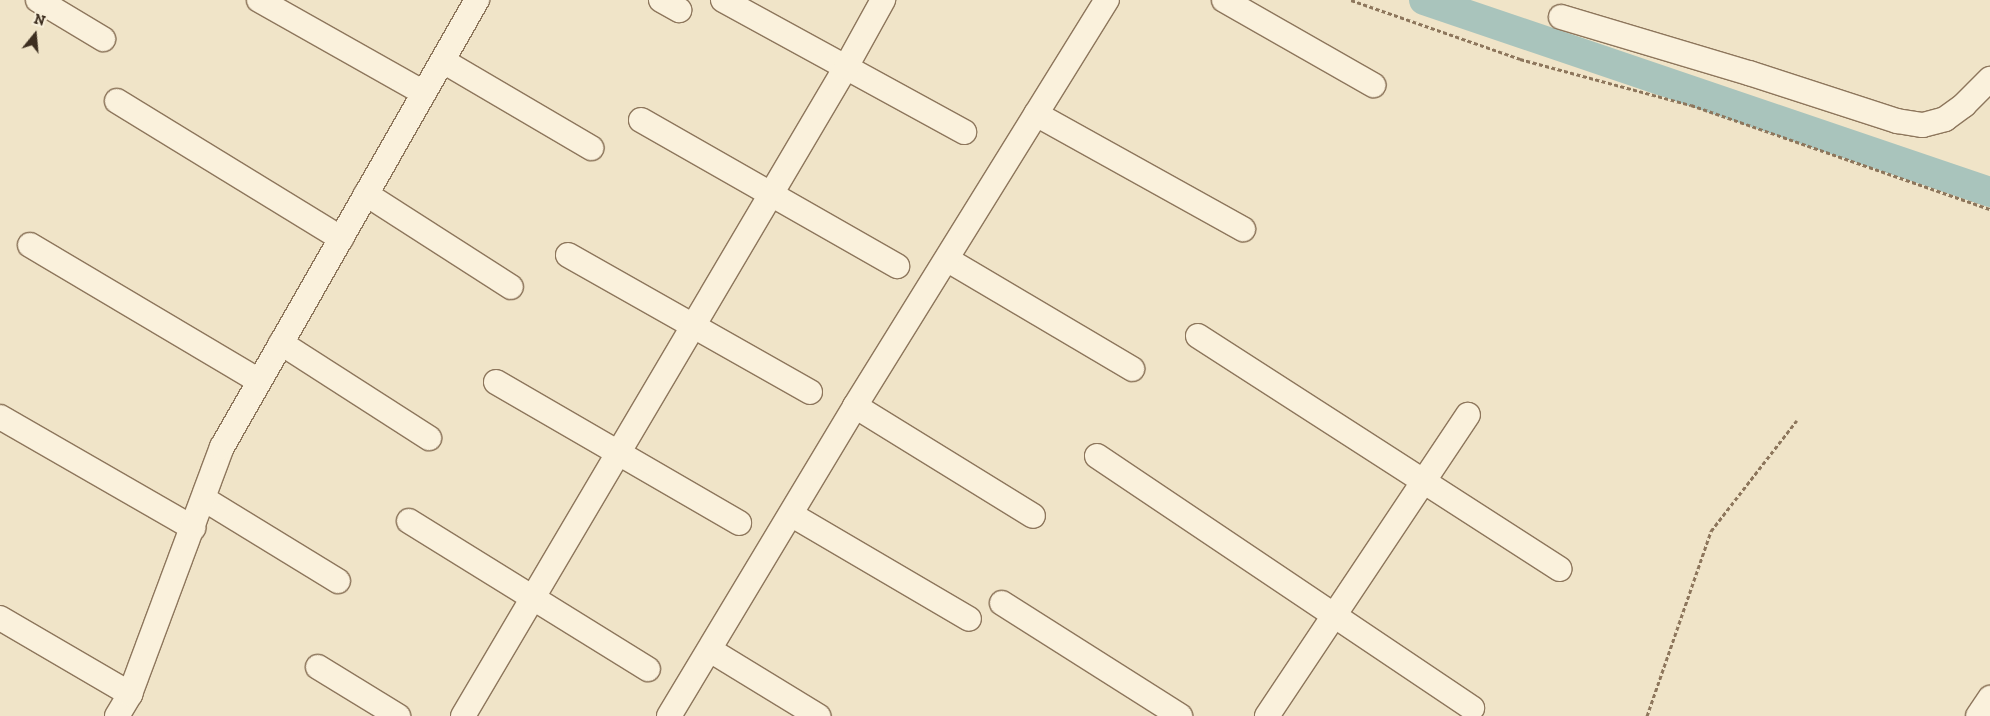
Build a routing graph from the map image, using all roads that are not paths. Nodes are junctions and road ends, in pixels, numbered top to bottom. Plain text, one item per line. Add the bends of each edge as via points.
1 (38, 0) edge
2 (258, 0) edge
3 (477, 0) edge
4 (723, 0) edge
5 (883, 0) edge
6 (1107, 0) edge
7 (1224, 0) edge
8 (1561, 17) dead end
9 (103, 39) dead end
10 (443, 61) junction
11 (846, 67) junction
12 (1990, 78) edge
13 (1373, 85) dead end
14 (424, 93) junction
15 (117, 101) dead end
16 (1036, 114) junction
17 (641, 120) dead end
18 (964, 132) dead end
19 (591, 148) dead end
20 (366, 194) junction
21 (771, 194) junction
22 (1243, 230) dead end
23 (341, 238) junction
24 (30, 245) dead end
25 (568, 255) dead end
26 (948, 260) junction
27 (897, 266) dead end
28 (511, 287) dead end
29 (693, 326) junction
30 (1198, 336) dead end
31 (281, 343) junction
32 (1132, 369) dead end
33 (259, 381) junction
34 (496, 382) dead end
35 (810, 392) dead end
36 (856, 406) junction
37 (1468, 416) dead end
38 (0, 417) edge
39 (430, 438) dead end
40 (618, 452) junction
41 (1097, 456) dead end
42 (1424, 481) junction
43 (204, 499) junction
44 (792, 515) junction
45 (1033, 516) dead end
46 (409, 521) dead end
47 (739, 523) dead end
48 (193, 528) junction
49 (1559, 569) dead end
50 (338, 581) dead end
51 (532, 598) junction
52 (1002, 603) dead end
53 (1333, 617) junction
54 (0, 618) edge
55 (969, 619) dead end
56 (710, 650) junction
57 (318, 667) dead end
58 (648, 669) dead end
59 (130, 694) junction
60 (1990, 698) edge
61 (1472, 708) dead end
62 (117, 716) edge
63 (398, 716) edge
64 (463, 716) edge
65 (669, 716) edge
66 (818, 716) edge
67 (1180, 716) edge
68 (1267, 716) edge
69 (1978, 716) edge

1 - 9 street
2 - 14 street
3 - 10 street
4 - 11 street
5 - 11 street
6 - 16 street
7 - 13 street
8 - 12 street via 1897,121 1923,125 1945,119
10 - 14 street
10 - 19 street
11 - 18 street
11 - 21 street
14 - 20 street
15 - 23 street
16 - 22 street
16 - 26 street
17 - 21 street
20 - 23 street
20 - 28 street
21 - 27 street
21 - 29 street
23 - 31 street
24 - 33 street
25 - 29 street
26 - 32 street
26 - 36 street
29 - 35 street
29 - 40 street
30 - 42 street
31 - 33 street
31 - 39 street
33 - 43 street via 222,447
34 - 40 street
36 - 44 street
36 - 45 street
37 - 42 street
38 - 48 street
40 - 47 street
40 - 51 street
41 - 53 street
42 - 49 street
42 - 53 street
43 - 48 street
43 - 50 street
44 - 55 street
44 - 56 street
46 - 51 street
48 - 59 street
51 - 58 street
51 - 64 street
52 - 67 street
53 - 61 street
53 - 68 street
54 - 59 street
56 - 65 street
56 - 66 street
57 - 63 street
59 - 62 street
60 - 69 street

